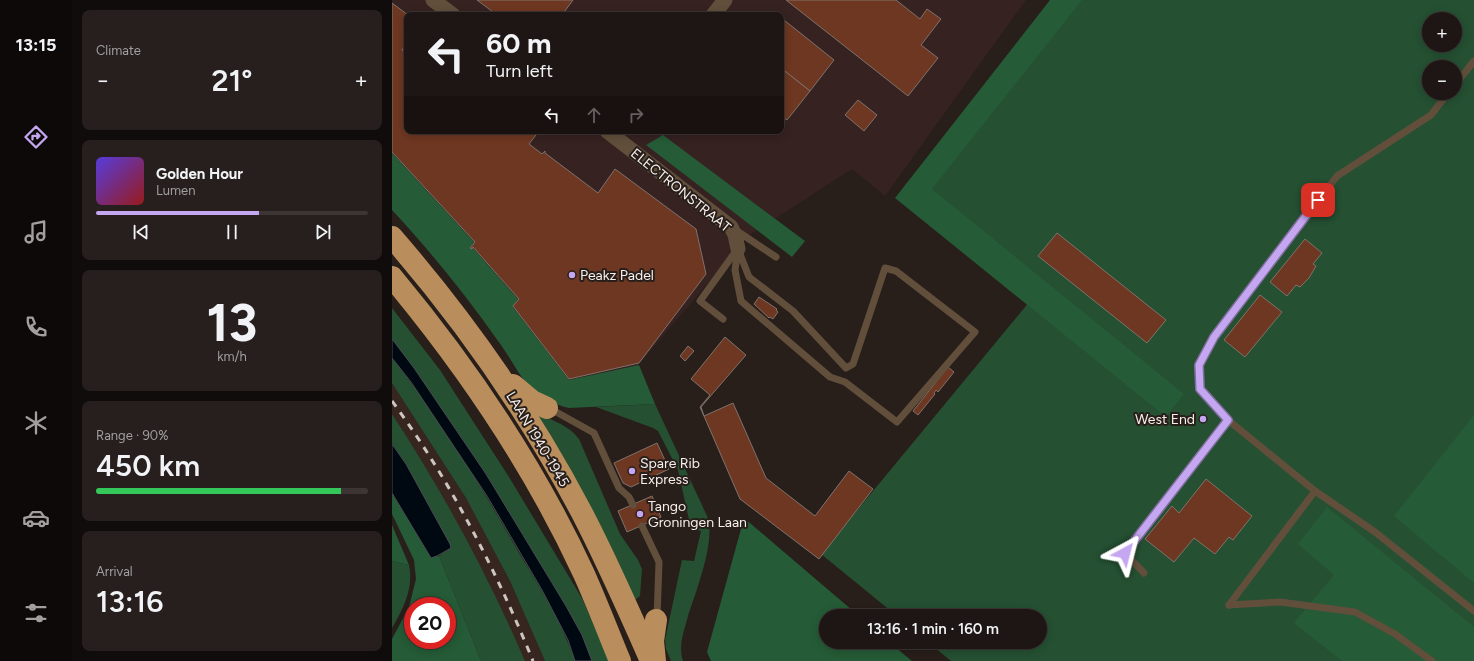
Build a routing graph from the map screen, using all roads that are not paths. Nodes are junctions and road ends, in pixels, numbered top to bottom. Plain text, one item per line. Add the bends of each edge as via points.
1 (433, 0) edge
2 (725, 0) edge
3 (449, 12) edge
4 (715, 12) edge
5 (1474, 61) edge
6 (1462, 76) edge
7 (1442, 100) edge
8 (616, 134) edge
9 (731, 227) junction
10 (392, 237) edge
11 (738, 249) junction
12 (776, 257) dead end
13 (392, 277) edge
14 (723, 319) dead end
15 (491, 365) junction
16 (547, 408) joint
17 (1228, 420) junction
18 (1316, 491) junction
19 (632, 505) dead end
20 (642, 526) dead end
21 (1144, 573) dead end
22 (1474, 611) edge
23 (656, 620) joint
24 (620, 661) edge
25 (651, 661) edge
26 (655, 661) edge
27 (1432, 661) edge

1 - 3 street
2 - 4 street
5 - 6 lane
7 - 17 lane via 1431,114 1337,176 1214,337 1199,365 1200,389
8 - 9 street, ELECTRONSTRAAT
9 - 11 street, ELECTRONSTRAAT
9 - 12 lane
10 - 15 highway, LAAN 1940-1945 via 454,312
11 - 11 lane via 735,270 741,301 830,377 845,382 897,422 975,332 896,271 885,268 853,364 846,368 793,311 749,278
11 - 14 lane via 700,301
13 - 24 highway, LAAN 1940-1945 via 458,361 528,471 584,574
15 - 16 highway via 532,401
15 - 25 highway, LAAN 1940-1945 via 532,426 582,513
16 - 19 lane via 594,433 619,488 629,497
17 - 18 lane
17 - 21 lane via 1125,553
18 - 22 lane via 1375,532
18 - 27 lane via 1229,605 1280,602 1355,612 1395,634
20 - 23 lane via 659,562
23 - 26 highway via 653,641

